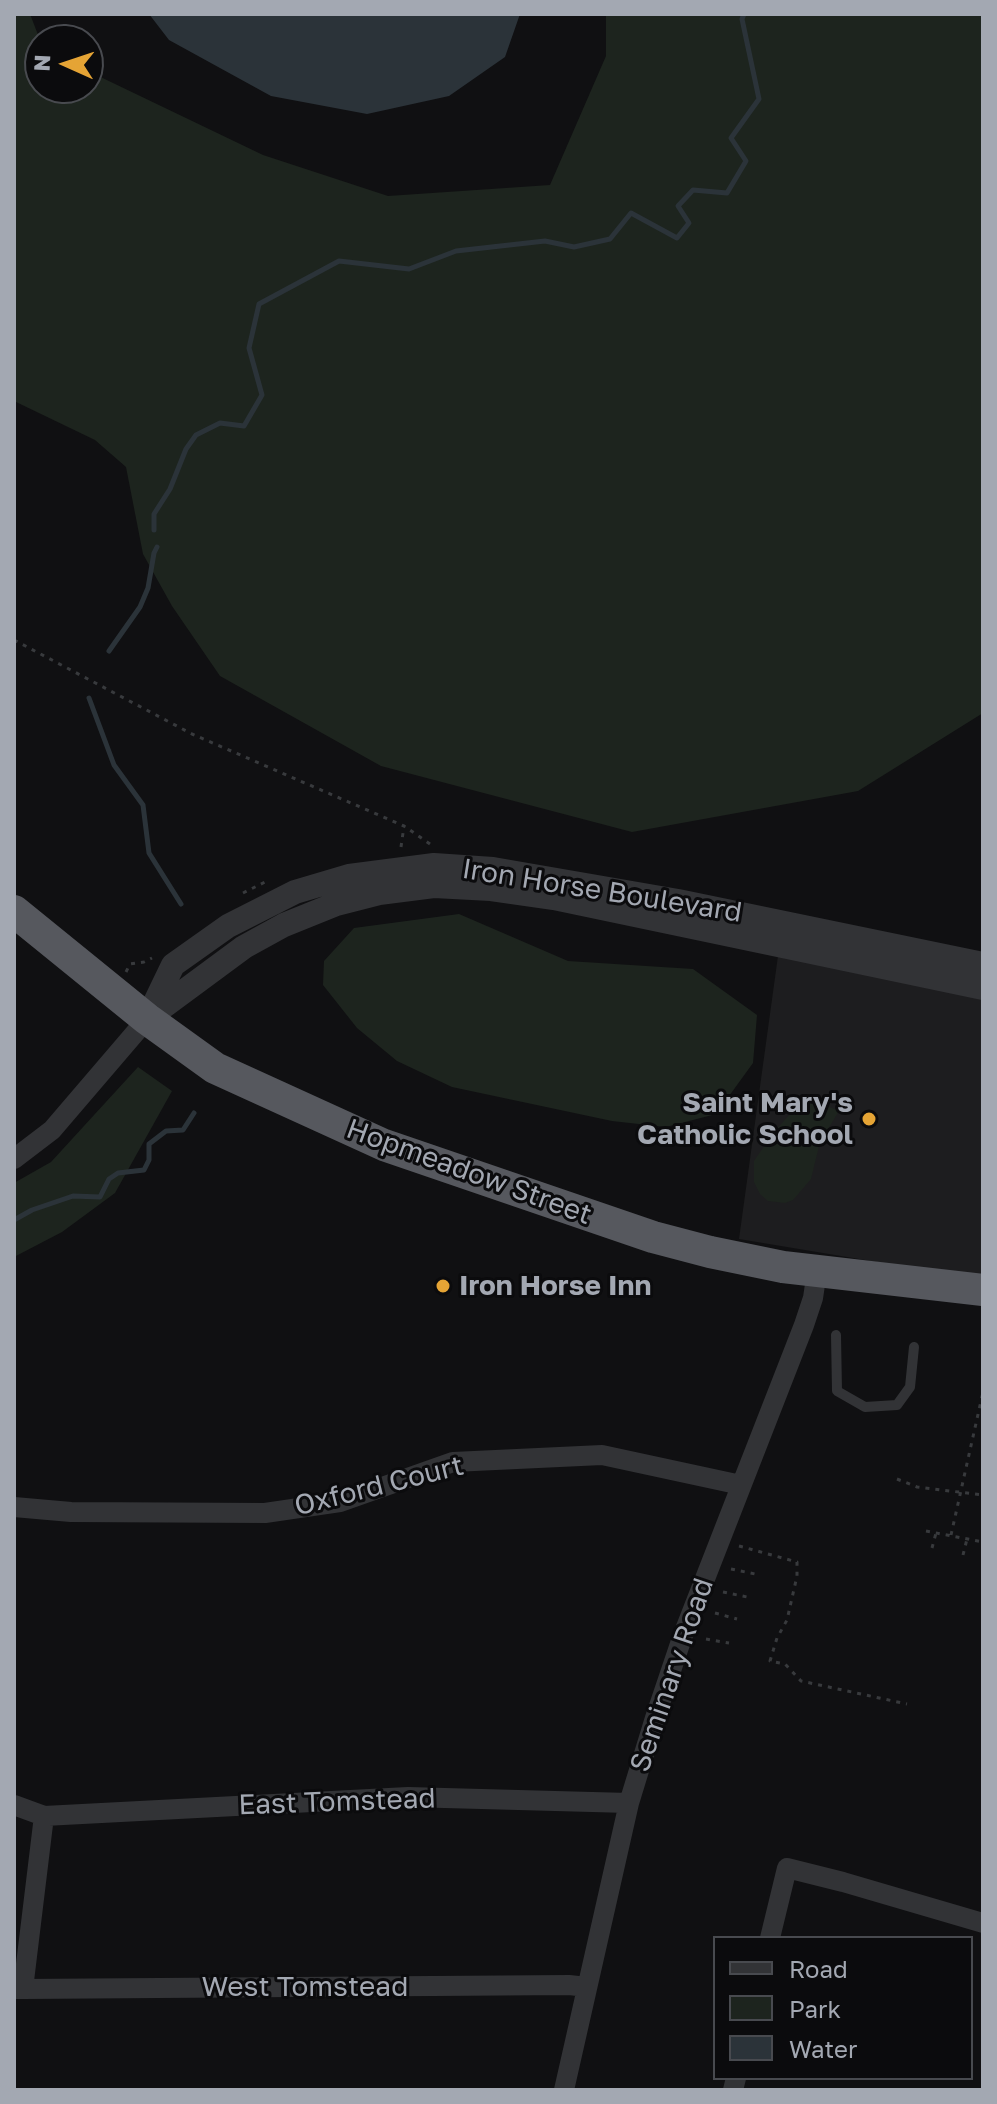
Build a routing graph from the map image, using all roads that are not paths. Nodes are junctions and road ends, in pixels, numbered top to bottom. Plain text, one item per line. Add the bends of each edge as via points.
1 (14, 911) edge
2 (983, 964) edge
3 (983, 988) edge
4 (147, 1019) junction
5 (14, 1159) edge
6 (817, 1271) junction
7 (983, 1290) edge
8 (836, 1335) dead end
9 (914, 1347) dead end
10 (741, 1485) junction
11 (14, 1507) edge
12 (629, 1803) junction
13 (14, 1805) edge
14 (44, 1816) junction
15 (983, 1923) edge
16 (770, 1936) edge
17 (587, 1987) junction
18 (18, 1989) edge
19 (564, 2090) edge

1 - 4 highway, Hopmeadow Street
2 - 4 street, Iron Horse Boulevard via 678,901 493,869 434,865 349,876 295,892 228,926 173,965
3 - 4 street, Iron Horse Boulevard via 554,898 434,886 336,904 284,925 244,947
4 - 5 street via 52,1130
4 - 6 highway, Hopmeadow Street via 215,1068 384,1145 653,1237
6 - 7 highway, Hopmeadow Street
6 - 10 street, Seminary Road via 804,1325
8 - 9 lane via 837,1391 865,1407 897,1405 910,1387
10 - 11 street, Oxford Court via 602,1455 453,1462 340,1502 265,1513
10 - 12 street, Seminary Road via 683,1635
12 - 14 street, East Tomstead via 408,1797
12 - 17 street, Seminary Road
13 - 14 street
14 - 18 street
15 - 16 street via 787,1868
17 - 18 street, West Tomstead
17 - 19 street, Seminary Road

